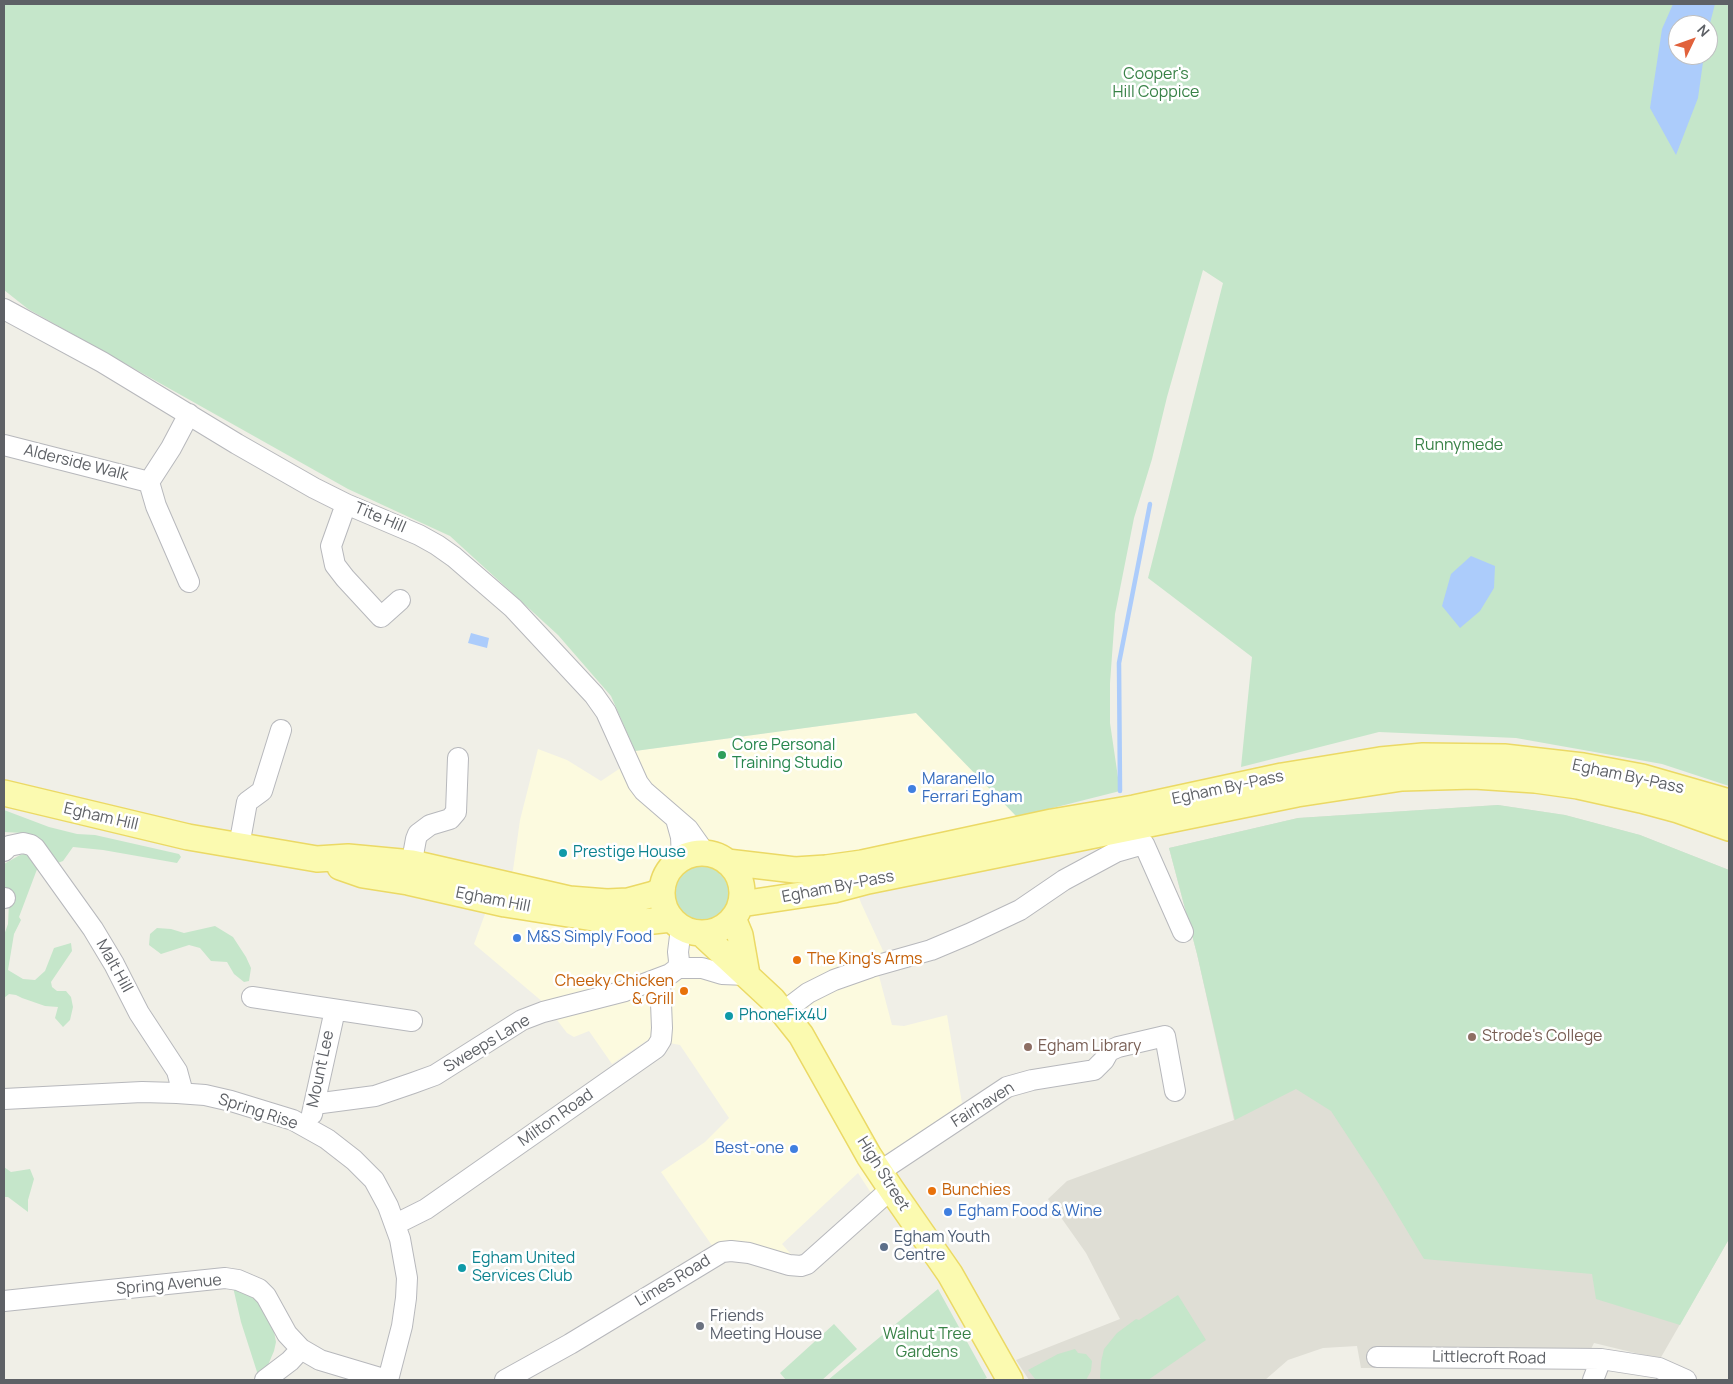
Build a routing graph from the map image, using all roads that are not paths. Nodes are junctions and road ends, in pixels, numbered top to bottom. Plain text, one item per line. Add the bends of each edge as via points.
1 (4, 309) edge
2 (189, 414) junction
3 (4, 445) edge
4 (149, 482) junction
5 (346, 504) junction
6 (189, 582) dead end
7 (400, 600) dead end
8 (281, 730) dead end
9 (458, 758) dead end
10 (4, 793) edge
11 (1729, 802) edge
12 (1729, 828) edge
13 (238, 846) junction
14 (4, 851) edge
15 (704, 858) junction
16 (410, 872) junction
17 (662, 889) junction
18 (737, 911) junction
19 (687, 928) junction
20 (1184, 932) dead end
21 (679, 964) junction
22 (747, 975) junction
23 (655, 980) junction
24 (252, 997) dead end
25 (335, 1010) junction
26 (784, 1012) junction
27 (412, 1021) dead end
28 (1175, 1091) dead end
29 (183, 1093) junction
30 (4, 1098) edge
31 (315, 1102) junction
32 (305, 1127) junction
33 (885, 1181) junction
34 (396, 1224) junction
35 (4, 1302) edge
36 (301, 1349) junction
37 (1377, 1357) dead end
38 (1601, 1359) junction
39 (265, 1380) edge
40 (387, 1380) edge
41 (505, 1380) edge
42 (1010, 1380) edge
43 (1593, 1380) edge
44 (1686, 1380) edge

1 - 2 street, Tite Hill
2 - 4 street
2 - 5 street, Tite Hill
3 - 4 street, Alderside Walk
4 - 6 street
5 - 7 street via 331,546 335,565 386,620
5 - 15 street, Tite Hill via 437,545 514,608 594,695 606,712 638,783 676,819 681,837
8 - 13 street via 262,791 247,802
9 - 16 street via 456,812 450,819 430,825 418,834
10 - 13 main road, Egham Hill
11 - 15 main road, Egham By-Pass via 1642,777 1583,766 1504,757 1423,756 1282,776 826,868 794,870
12 - 18 main road, Egham By-Pass via 1678,810 1578,786 1474,776 1402,778 1298,794 868,881
13 - 16 main road, Egham Hill via 317,859 363,875
14 - 29 street, Malt Hill via 9,846 26,843 35,848 93,929 139,1013 177,1071
15 - 17 main road via 668,871
15 - 18 main road via 734,869 740,878 743,895
16 - 17 main road, Egham Hill via 593,901 628,901
16 - 19 main road, Egham Hill via 505,904 612,921
17 - 19 main road via 663,904
18 - 19 main road via 722,928 713,932
18 - 22 main road
19 - 21 street via 686,954
19 - 22 main road, High Street
20 - 26 street via 1144,844 1061,873 1020,910 931,950 834,980 808,993
21 - 22 street via 722,974
21 - 23 street, Sweeps Lane via 676,971
22 - 26 main road, High Street
23 - 31 street, Sweeps Lane via 522,1020 435,1075 413,1084 375,1096
23 - 34 street, Milton Road via 662,1028 656,1048 426,1209
24 - 25 street, Mount Lee
25 - 27 street, Mount Lee
25 - 31 street, Mount Lee
26 - 33 main road, High Street via 809,1047
28 - 33 street, Fairhaven via 1165,1036 1118,1047 1109,1051 1094,1070 1007,1087
29 - 30 street, Spring Rise
29 - 32 street, Spring Rise via 232,1101 293,1120
31 - 32 street, Mount Lee
32 - 34 street, Spring Rise via 327,1139 365,1170 382,1194
33 - 41 street, Limes Road via 807,1264 790,1266 749,1253 722,1252
33 - 42 main road, High Street via 950,1274
34 - 40 street, Spring Rise via 405,1262 406,1298
35 - 36 street, Spring Avenue via 225,1278 238,1280 259,1289 266,1296 288,1334
36 - 39 street
36 - 40 street via 320,1360
37 - 38 street, Littlecroft Road
38 - 43 street
38 - 44 street, Littlecroft Road via 1660,1368

